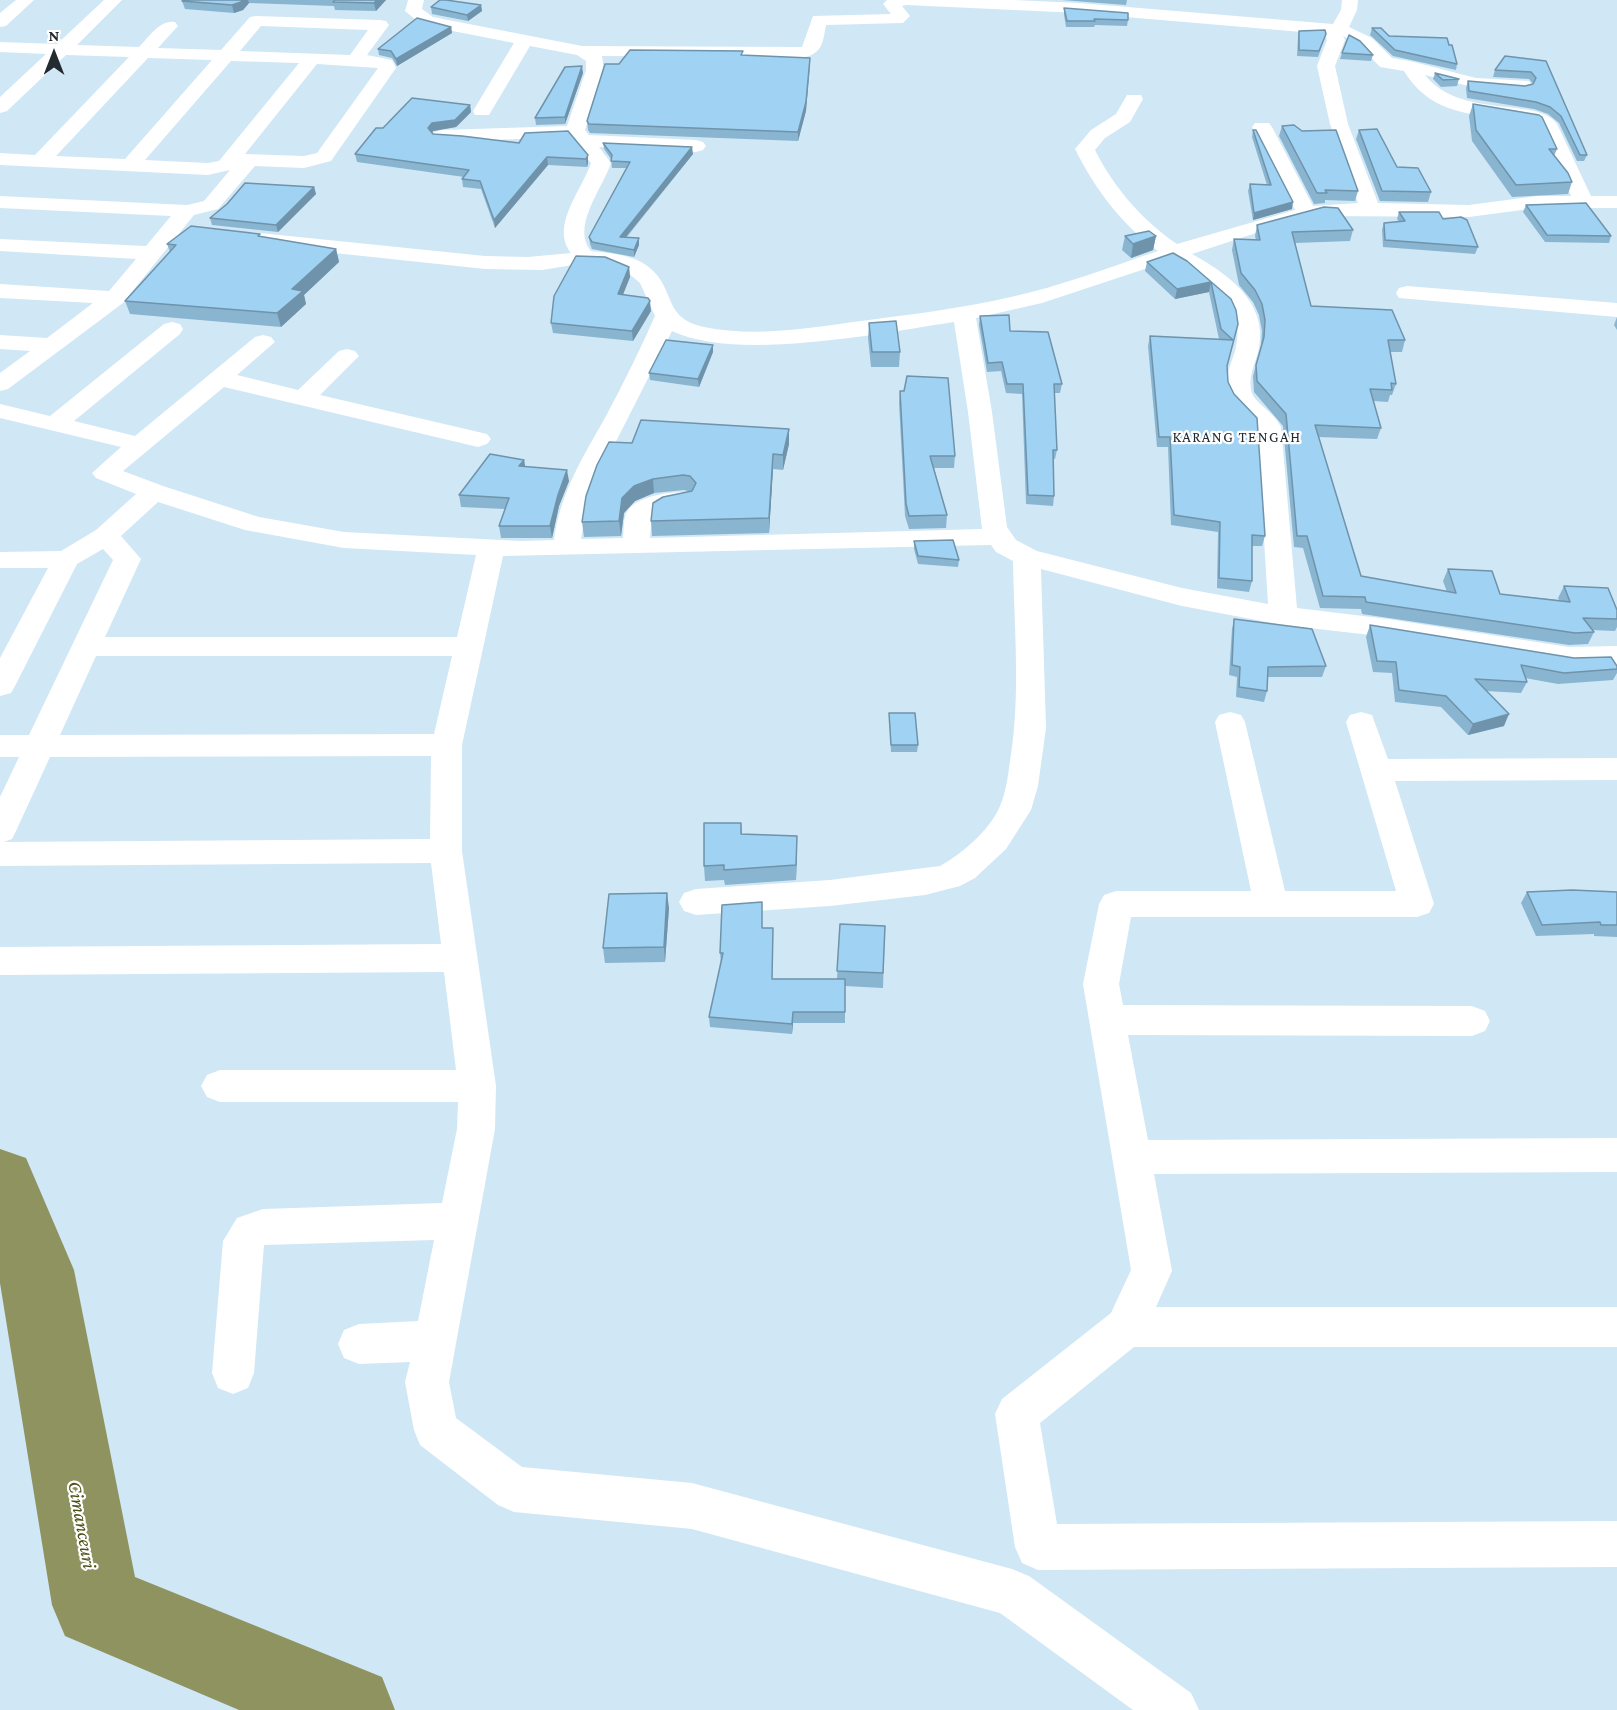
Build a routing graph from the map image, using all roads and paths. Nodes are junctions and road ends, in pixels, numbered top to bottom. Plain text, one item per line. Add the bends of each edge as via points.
1 (26, 0) edge
2 (114, 0) edge
3 (416, 0) edge
4 (1350, 0) edge
5 (0, 22) edge
6 (169, 26) dead end
7 (1336, 30) junction
8 (524, 41) junction
9 (0, 47) edge
10 (62, 49) junction
11 (582, 51) junction
12 (144, 52) junction
13 (225, 55) junction
14 (312, 59) junction
15 (355, 60) junction
16 (1410, 66) junction
17 (1523, 86) edge
18 (1134, 99) dead end
19 (0, 107) edge
20 (482, 111) dead end
21 (1262, 127) dead end
22 (442, 136) edge
23 (578, 136) junction
24 (696, 146) dead end
25 (0, 159) edge
26 (240, 159) junction
27 (40, 161) junction
28 (130, 165) junction
29 (0, 202) edge
30 (1584, 202) junction
31 (1617, 202) edge
32 (1370, 209) junction
33 (187, 211) junction
34 (1307, 213) junction
35 (230, 236) edge
36 (0, 245) edge
37 (152, 253) junction
38 (1176, 254) junction
39 (585, 258) junction
40 (0, 291) edge
41 (1407, 293) dead end
42 (115, 298) junction
43 (1617, 310) edge
44 (963, 314) junction
45 (666, 316) junction
46 (172, 329) dead end
47 (0, 342) edge
48 (263, 342) dead end
49 (51, 345) junction
50 (347, 356) dead end
51 (219, 378) junction
52 (0, 384) edge
53 (303, 398) junction
54 (0, 411) edge
55 (54, 424) junction
56 (478, 439) dead end
57 (139, 444) junction
58 (154, 492) junction
59 (682, 499) edge
60 (106, 536) junction
61 (998, 537) junction
62 (636, 546) junction
63 (491, 548) junction
64 (566, 548) junction
65 (1027, 557) junction
66 (66, 559) junction
67 (0, 560) edge
68 (1283, 616) junction
69 (10, 646) edge
70 (469, 646) junction
71 (86, 647) junction
72 (1617, 656) edge
73 (0, 686) edge
74 (1230, 722) dead end
75 (1361, 722) dead end
76 (40, 745) junction
77 (447, 745) junction
78 (0, 746) edge
79 (1617, 769) edge
80 (1377, 770) junction
81 (0, 831) edge
82 (446, 851) junction
83 (0, 854) edge
84 (696, 902) dead end
85 (1271, 904) junction
86 (460, 958) junction
87 (0, 961) edge
88 (1108, 1020) junction
89 (1472, 1021) dead end
90 (220, 1086) dead end
91 (477, 1086) junction
92 (1617, 1155) edge
93 (1132, 1157) junction
94 (458, 1221) junction
95 (1126, 1327) junction
96 (1617, 1327) edge
97 (435, 1340) junction
98 (359, 1344) dead end
99 (233, 1373) dead end
100 (1617, 1544) edge
101 (1174, 1710) edge

1 - 5 street
2 - 10 street
3 - 8 street via 413,11 428,21
4 - 7 street via 1349,10
6 - 12 street
7 - 11 street via 1079,8 900,1 891,3 902,16 897,19 819,20 809,51
7 - 16 street via 1365,40 1386,63
7 - 32 street via 1326,66 1339,124
8 - 11 street
8 - 20 street
9 - 10 street
10 - 12 street
10 - 19 street
11 - 23 street via 595,59 595,70
12 - 13 street
12 - 27 street
13 - 14 street
13 - 15 street via 256,21 380,25
13 - 28 street
14 - 15 street
14 - 26 street
15 - 26 street via 378,61 387,68 324,157 304,162
16 - 17 street via 1476,83
16 - 30 street via 1440,100 1543,120
18 - 38 street via 1123,118 1098,134 1085,149 1119,202
21 - 34 street
22 - 23 street
23 - 24 street
23 - 39 street via 601,163 575,224 576,245
25 - 27 street
26 - 28 street via 207,169
26 - 33 street via 211,205
27 - 28 street
29 - 33 street
30 - 31 street
30 - 32 street via 1536,202 1469,211
32 - 34 street via 1338,208
33 - 37 street
34 - 38 street via 1205,241
35 - 39 street via 425,258 532,265
36 - 37 street
37 - 42 street
38 - 44 street via 1031,299
38 - 68 street via 1235,294 1247,325 1248,345 1240,367 1240,394 1267,419 1269,427
39 - 45 street via 624,262 639,270 652,284
40 - 42 street
41 - 43 street
42 - 49 street
44 - 45 street via 809,335 749,338 687,328
44 - 61 street
45 - 64 street via 619,415 581,481
46 - 55 street
47 - 49 street
48 - 51 street
49 - 52 street
50 - 53 street
51 - 53 street
51 - 57 street
53 - 56 street
54 - 55 street
55 - 57 street
57 - 58 street via 105,472
58 - 60 street
58 - 63 street via 254,524 306,534 344,540
59 - 62 street via 641,510
60 - 66 street
60 - 71 street via 127,559
61 - 62 street
61 - 65 street
62 - 64 street
63 - 64 street
63 - 70 street
65 - 68 street via 1182,597
65 - 84 street via 1031,728 1023,786 1015,810 987,847 955,873 925,882
66 - 67 street
66 - 69 street
68 - 72 street via 1388,628 1569,657
69 - 73 street
70 - 71 street
70 - 77 street
71 - 76 street
74 - 85 street
75 - 80 street
76 - 77 street
76 - 78 street
76 - 81 street
77 - 82 street
79 - 80 street
80 - 85 street via 1417,904
82 - 83 street
82 - 86 street
85 - 88 street via 1116,904 1101,984
86 - 87 street
86 - 91 street
88 - 89 street
88 - 93 street
90 - 91 street
91 - 94 street via 476,1129
92 - 93 street
93 - 95 street via 1152,1271
94 - 97 street
94 - 99 street via 263,1227 251,1231 243,1241
95 - 96 street
95 - 100 street via 1017,1414 1038,1547
97 - 98 street
97 - 101 street via 426,1382 436,1430 514,1489 692,1506 1012,1593

